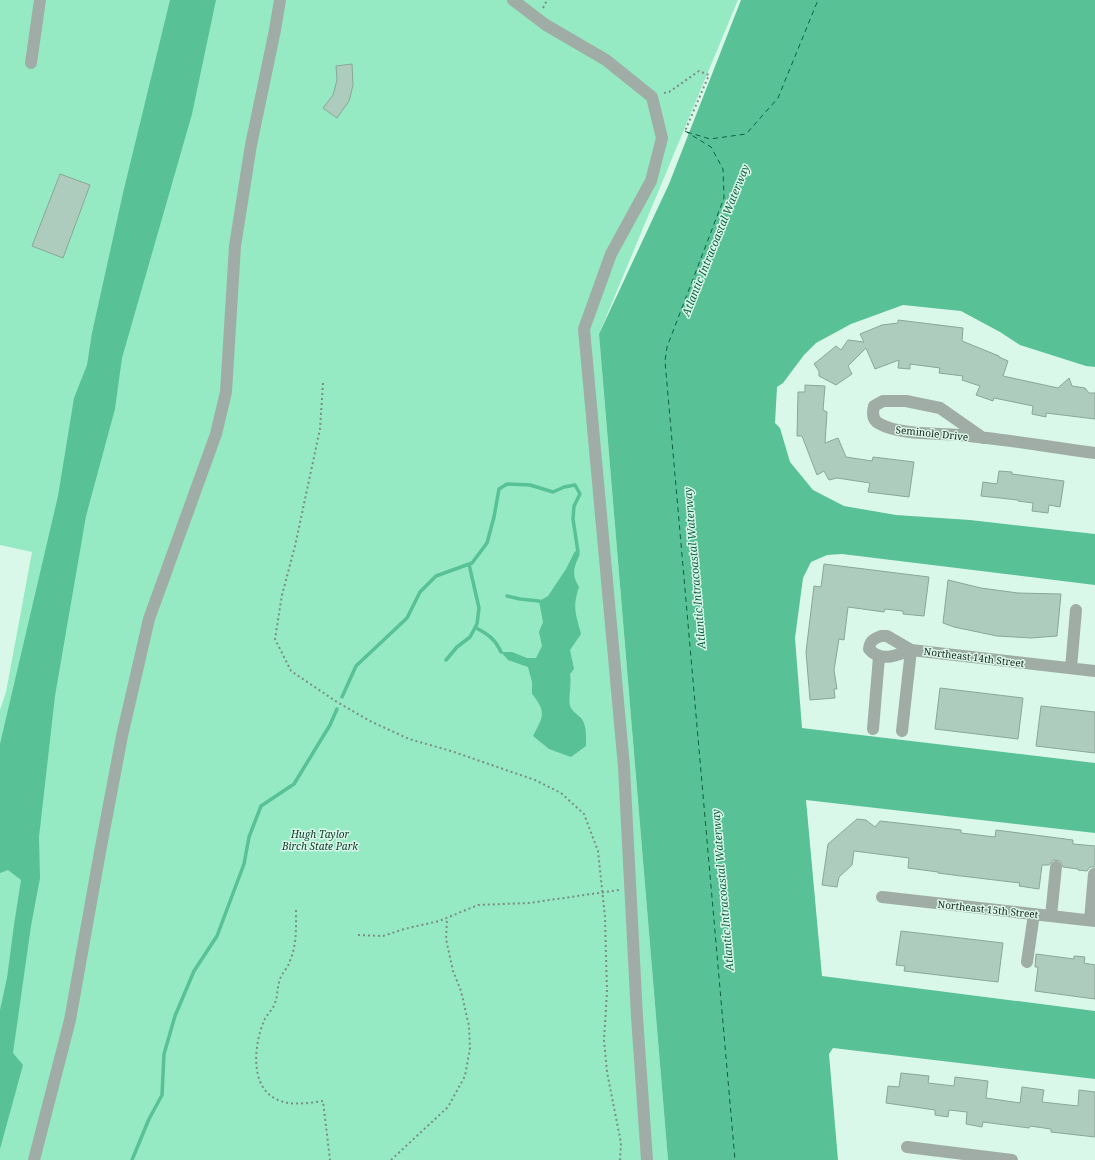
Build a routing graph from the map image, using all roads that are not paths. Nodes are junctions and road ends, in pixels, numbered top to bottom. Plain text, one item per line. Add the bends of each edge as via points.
1 (40, 0) edge
2 (280, 0) edge
3 (513, 0) edge
4 (32, 63) dead end
5 (983, 438) junction
6 (1095, 453) edge
7 (1076, 610) dead end
8 (911, 650) junction
9 (880, 657) junction
10 (1070, 668) junction
11 (1095, 671) edge
12 (873, 729) dead end
13 (902, 731) dead end
14 (1056, 867) dead end
15 (1094, 874) dead end
16 (1093, 896) edge
17 (882, 897) dead end
18 (1034, 914) junction
19 (1051, 916) junction
20 (1092, 920) edge
21 (1027, 962) dead end
22 (907, 1147) dead end
23 (34, 1160) edge
24 (647, 1160) edge
25 (1012, 1160) edge

1 - 4 street
2 - 23 street via 251,145 235,246 226,392 216,434 149,619 122,736 70,1020
3 - 24 street via 546,25 606,60 649,94 652,97 662,138 651,181 611,254 584,329 624,767
5 - 5 street, Seminole Drive via 940,408 906,400 883,401 874,406 872,413 879,424 893,429
5 - 6 street, Seminole Drive
7 - 10 street
8 - 9 street via 895,656
8 - 9 street via 887,636 881,636 870,643 869,649
8 - 10 street, Northeast 14th Street
8 - 13 street, Northeast 14th Street
9 - 12 street
10 - 11 street, Northeast 14th Street
14 - 19 street
15 - 16 street
16 - 20 street
17 - 18 street, Northeast 15th Street
18 - 19 street, Northeast 15th Street
18 - 21 street
19 - 20 street, Northeast 15th Street
22 - 25 street

